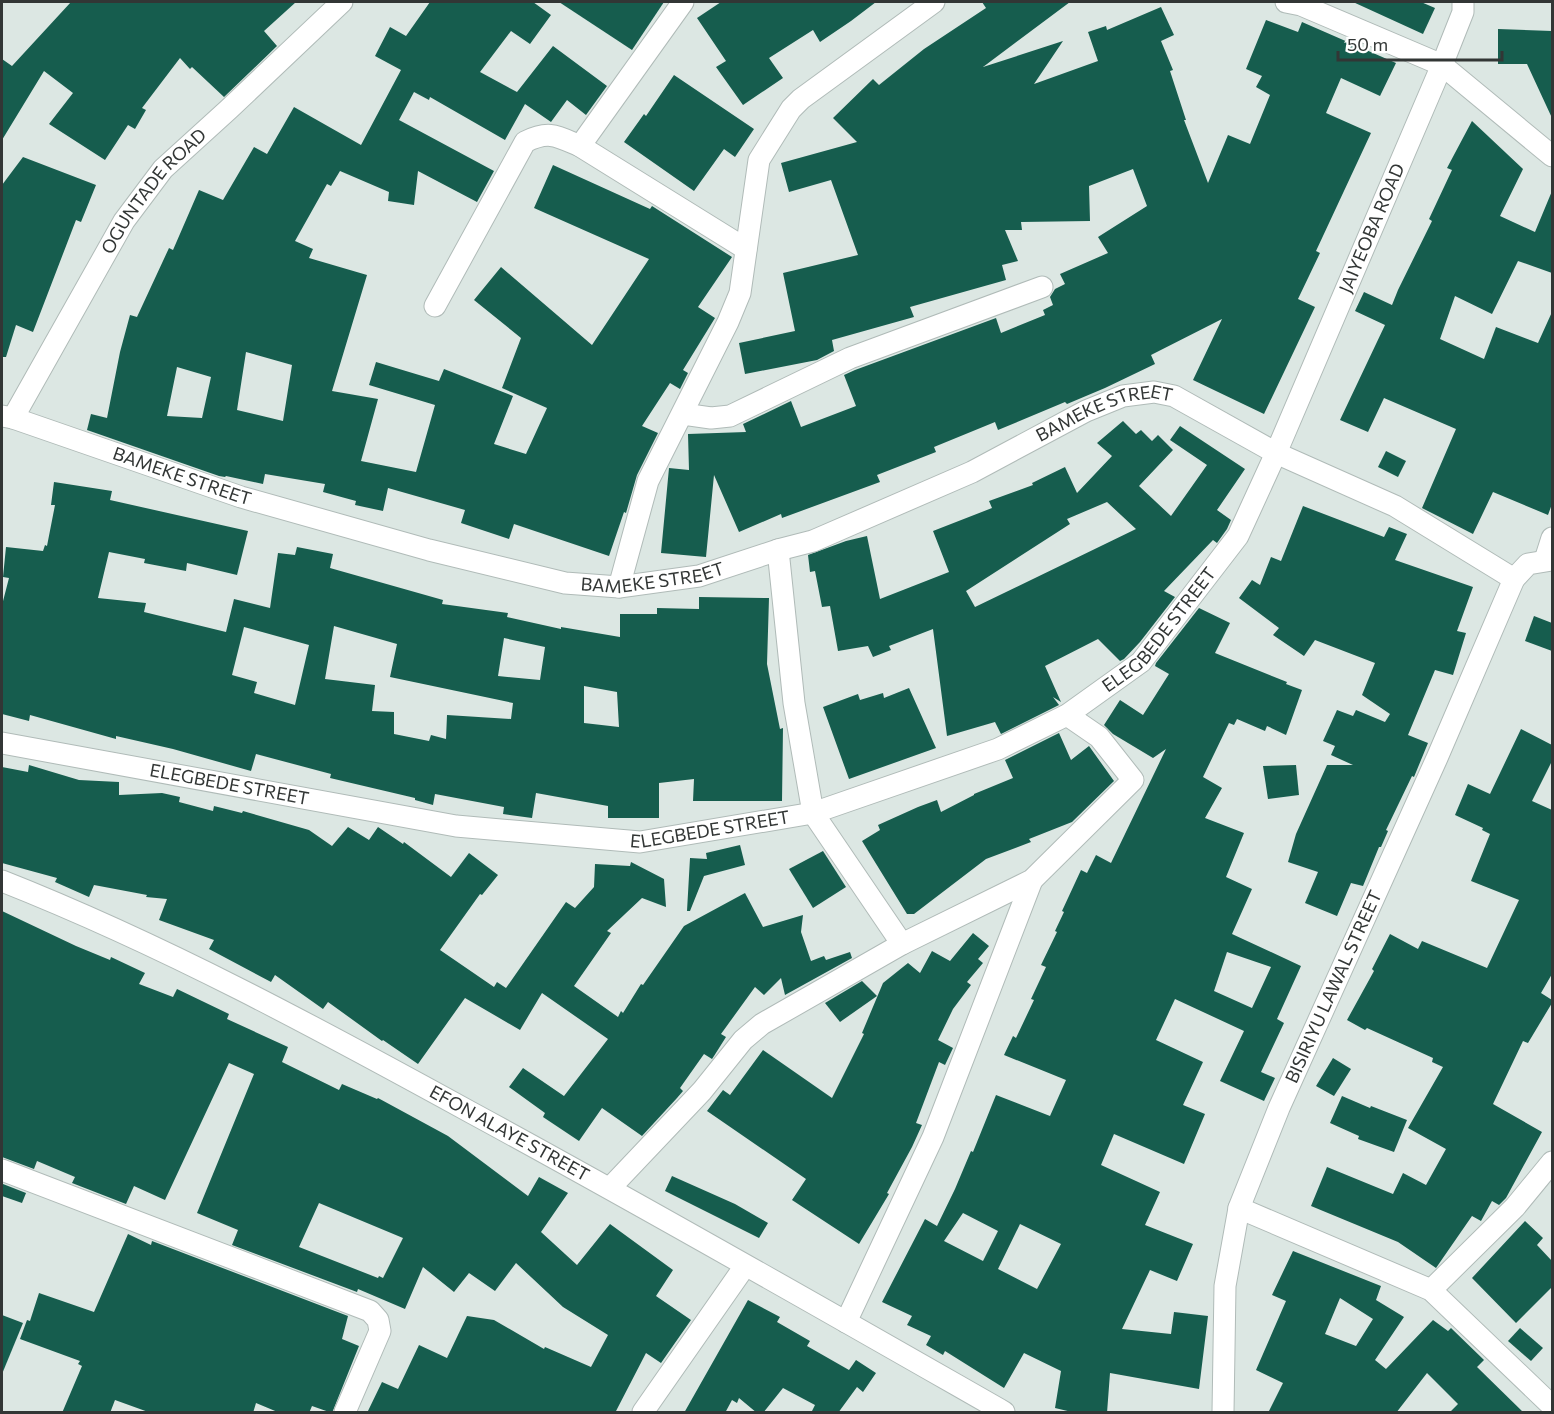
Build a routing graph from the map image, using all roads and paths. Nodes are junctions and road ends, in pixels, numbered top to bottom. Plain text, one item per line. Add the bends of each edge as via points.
1 (342, 2) edge
2 (683, 2) edge
3 (934, 2) edge
4 (1286, 2) edge
5 (1463, 2) edge
6 (1442, 65) junction
7 (580, 146) junction
8 (1552, 156) edge
9 (746, 249) junction
10 (1042, 287) dead end
11 (435, 306) dead end
12 (683, 414) junction
13 (7, 417) edge
14 (1276, 453) junction
15 (1552, 538) edge
16 (778, 550) junction
17 (1549, 560) edge
18 (1514, 579) junction
19 (619, 587) junction
20 (1067, 715) junction
21 (2, 743) edge
22 (813, 813) junction
23 (1032, 880) junction
24 (2, 881) edge
25 (902, 944) junction
26 (1552, 1162) edge
27 (2, 1170) edge
28 (610, 1188) junction
29 (1239, 1208) junction
30 (745, 1266) junction
31 (1431, 1290) junction
32 (846, 1322) junction
33 (1552, 1406) edge
34 (345, 1413) edge
35 (643, 1413) edge
36 (1004, 1413) edge
37 (1223, 1413) edge

1 - 13 street, OGUNTADE ROAD via 163,169 124,221
2 - 7 street
3 - 9 street via 790,109 759,160
4 - 6 street
5 - 6 street, JAIYEOBA ROAD via 1463,12
6 - 8 street
6 - 14 street, JAIYEOBA ROAD
7 - 9 street
7 - 11 street via 558,136 540,134 525,142
9 - 12 street via 740,293
10 - 12 street via 850,358 730,416
12 - 19 street via 648,481
13 - 19 street, BAMEKE STREET via 240,497 429,550 565,583
14 - 16 street, BAMEKE STREET via 1174,396 1154,392 1123,396 1086,411 972,472 813,541
14 - 18 street, BAMEKE STREET via 1395,506
14 - 20 street, ELEGBEDE STREET via 1238,536 1141,662
15 - 17 street
16 - 19 street, BAMEKE STREET via 699,576
16 - 22 street via 794,703
17 - 18 street via 1528,564
18 - 29 street, BISIRIYU LAWAL STREET via 1433,769 1278,1108
20 - 22 street, ELEGBEDE STREET via 998,749
20 - 23 street via 1099,737 1133,780
21 - 22 street, ELEGBEDE STREET via 468,827 640,842
22 - 25 street
23 - 25 street
23 - 32 street via 933,1137
24 - 28 street, EFON ALAYE STREET via 78,911 329,1034
25 - 28 street via 762,1024 743,1040 702,1091
26 - 31 street via 1515,1207
27 - 34 street via 370,1311 378,1320 380,1331
28 - 30 street, EFON ALAYE STREET
29 - 31 street
29 - 37 street, BISIRIYU LAWAL STREET via 1225,1286
30 - 32 street, EFON ALAYE STREET
30 - 35 street
31 - 33 street
32 - 36 street, EFON ALAYE STREET

